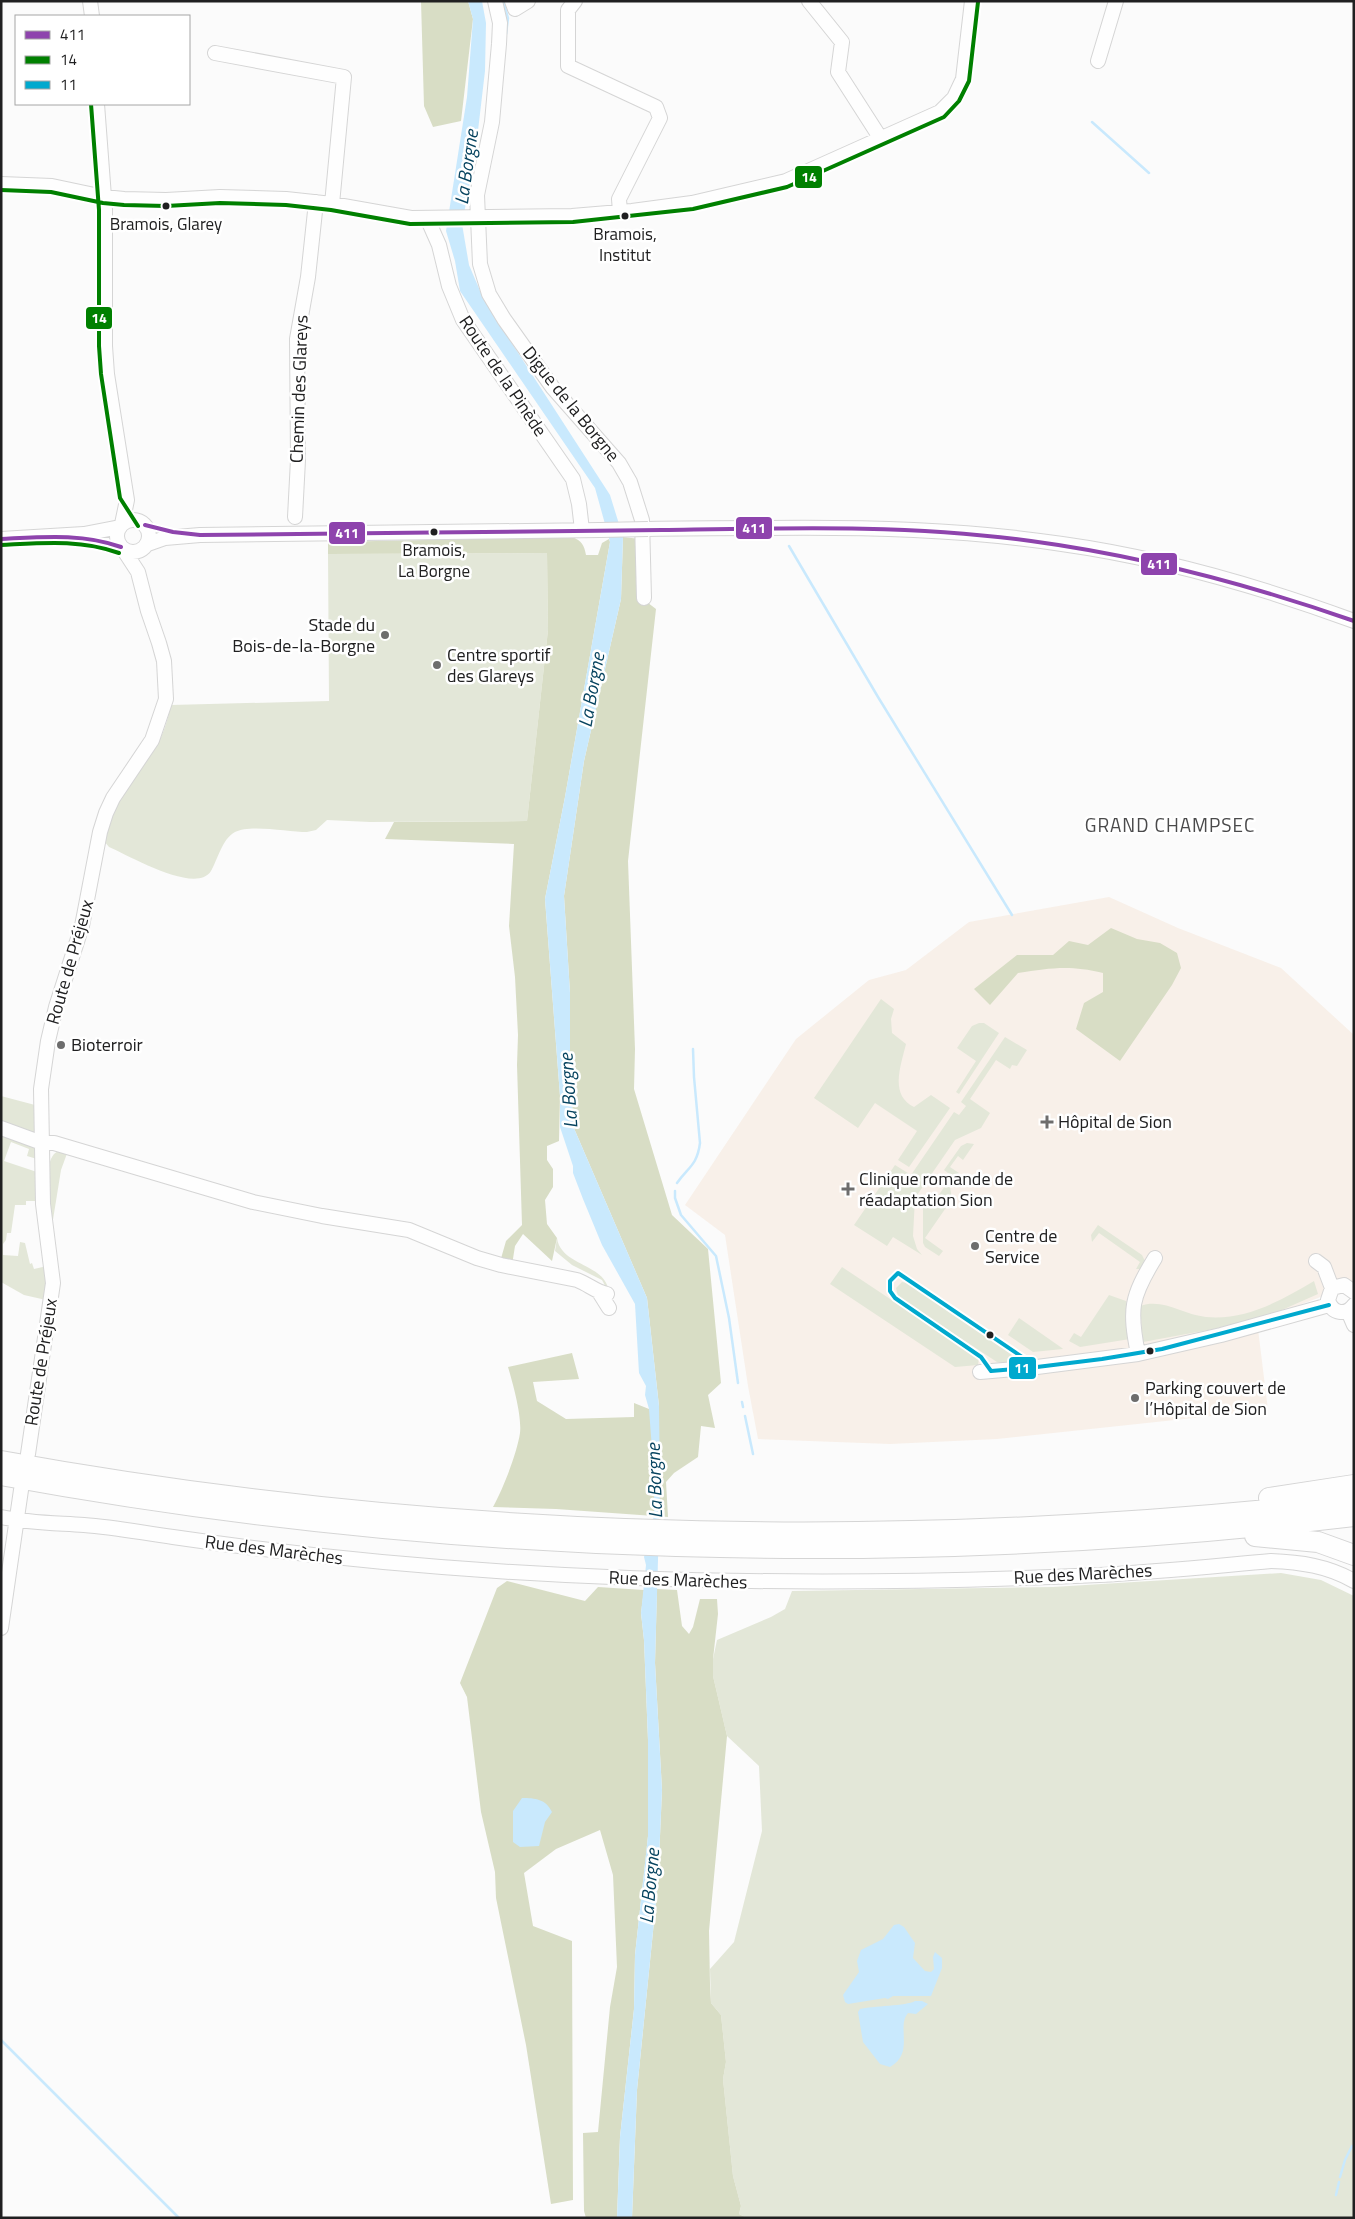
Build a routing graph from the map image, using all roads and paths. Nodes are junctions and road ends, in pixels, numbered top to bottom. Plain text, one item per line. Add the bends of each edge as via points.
1 (90, 1) edge
2 (495, 1) edge
3 (512, 1) edge
4 (528, 1) edge
5 (575, 1) edge
6 (809, 1) edge
7 (972, 1) edge
8 (1116, 1) edge
9 (92, 15) edge
10 (215, 54) dead end
11 (1098, 61) dead end
12 (96, 105) edge
13 (881, 139) junction
14 (1, 184) edge
15 (104, 197) junction
16 (316, 202) junction
17 (332, 204) junction
18 (620, 212) junction
19 (476, 217) junction
20 (427, 218) junction
21 (127, 500) junction
22 (295, 517) dead end
23 (144, 524) junction
24 (121, 525) junction
25 (582, 530) junction
26 (200, 535) junction
27 (60, 536) junction
28 (1, 539) edge
29 (147, 545) junction
30 (122, 548) junction
31 (140, 579) junction
32 (644, 598) dead end
33 (1354, 621) edge
34 (1, 1128) edge
35 (42, 1143) junction
36 (1155, 1258) dead end
37 (1316, 1261) dead end
38 (1332, 1288) junction
39 (1354, 1292) edge
40 (1329, 1305) junction
41 (609, 1308) dead end
42 (1351, 1308) edge
43 (1354, 1325) edge
44 (1138, 1354) junction
45 (980, 1372) dead end
46 (28, 1454) dead end
47 (1, 1461) edge
48 (1, 1476) edge
49 (1354, 1485) edge
50 (22, 1490) dead end
51 (1354, 1501) edge
52 (1354, 1516) edge
53 (1, 1517) edge
54 (17, 1520) junction
55 (1089, 1525) junction
56 (1185, 1533) junction
57 (559, 1534) junction
58 (748, 1540) junction
59 (1354, 1555) edge
60 (1354, 1581) edge
61 (1, 1628) edge

1 - 9 street
2 - 19 street, Digue de la Borgne via 500,23 499,44 492,122 477,195
3 - 4 street via 515,9
5 - 18 street via 568,10 568,66 656,107 660,118 619,199
6 - 13 street via 842,42 838,72
7 - 13 street via 966,60 958,91 940,112
8 - 11 street
10 - 17 street via 344,77
12 - 15 street
13 - 18 street via 786,181 692,203
14 - 15 street via 52,186
15 - 16 street via 149,200 262,197
15 - 21 street via 107,374
16 - 17 street
16 - 22 street, Chemin des Glareys via 297,339
17 - 20 street via 393,216
18 - 19 street
19 - 20 street
19 - 32 street, Digue de la Borgne via 480,264 489,294 553,388 619,462 630,482 642,520
20 - 25 street, Route de la Pinède via 463,320 573,479
21 - 23 street
21 - 24 street
23 - 24 street via 132,520
23 - 26 street
23 - 29 street via 149,533
24 - 27 street via 98,532
24 - 30 street via 117,536
25 - 26 street
25 - 33 street, bridge via 890,528 1027,539 1102,550 1203,572
26 - 29 street via 159,540
27 - 28 street
27 - 30 street via 101,540
29 - 30 street via 135,552
29 - 31 street, Route de Préjeux
30 - 31 street, Route de Préjeux via 135,565
31 - 35 street, Route de Préjeux via 164,662 166,699 152,740 113,798 100,832 90,896 48,1041 41,1089
34 - 35 street
35 - 41 street via 54,1142 253,1202 409,1230 477,1258 586,1283 603,1293
35 - 46 street, Route de Préjeux via 43,1204 53,1283
36 - 44 street via 1138,1285 1134,1299 1133,1321
37 - 38 street via 1324,1267
38 - 39 street via 1344,1285
38 - 40 street via 1328,1296
40 - 42 street via 1335,1311
40 - 44 street
42 - 43 street
44 - 45 street
47 - 57 highway via 298,1505 448,1519
48 - 57 highway via 266,1515 418,1531
49 - 55 highway
50 - 54 street
51 - 55 highway via 1239,1514
52 - 56 highway
53 - 54 street, Rue des Marèches
54 - 60 street, Rue des Marèches via 96,1526 382,1563 558,1576 715,1582 988,1579 1297,1562
54 - 61 street
55 - 58 highway
56 - 58 highway via 942,1546
56 - 59 highway via 1294,1539 1323,1544
57 - 58 highway

